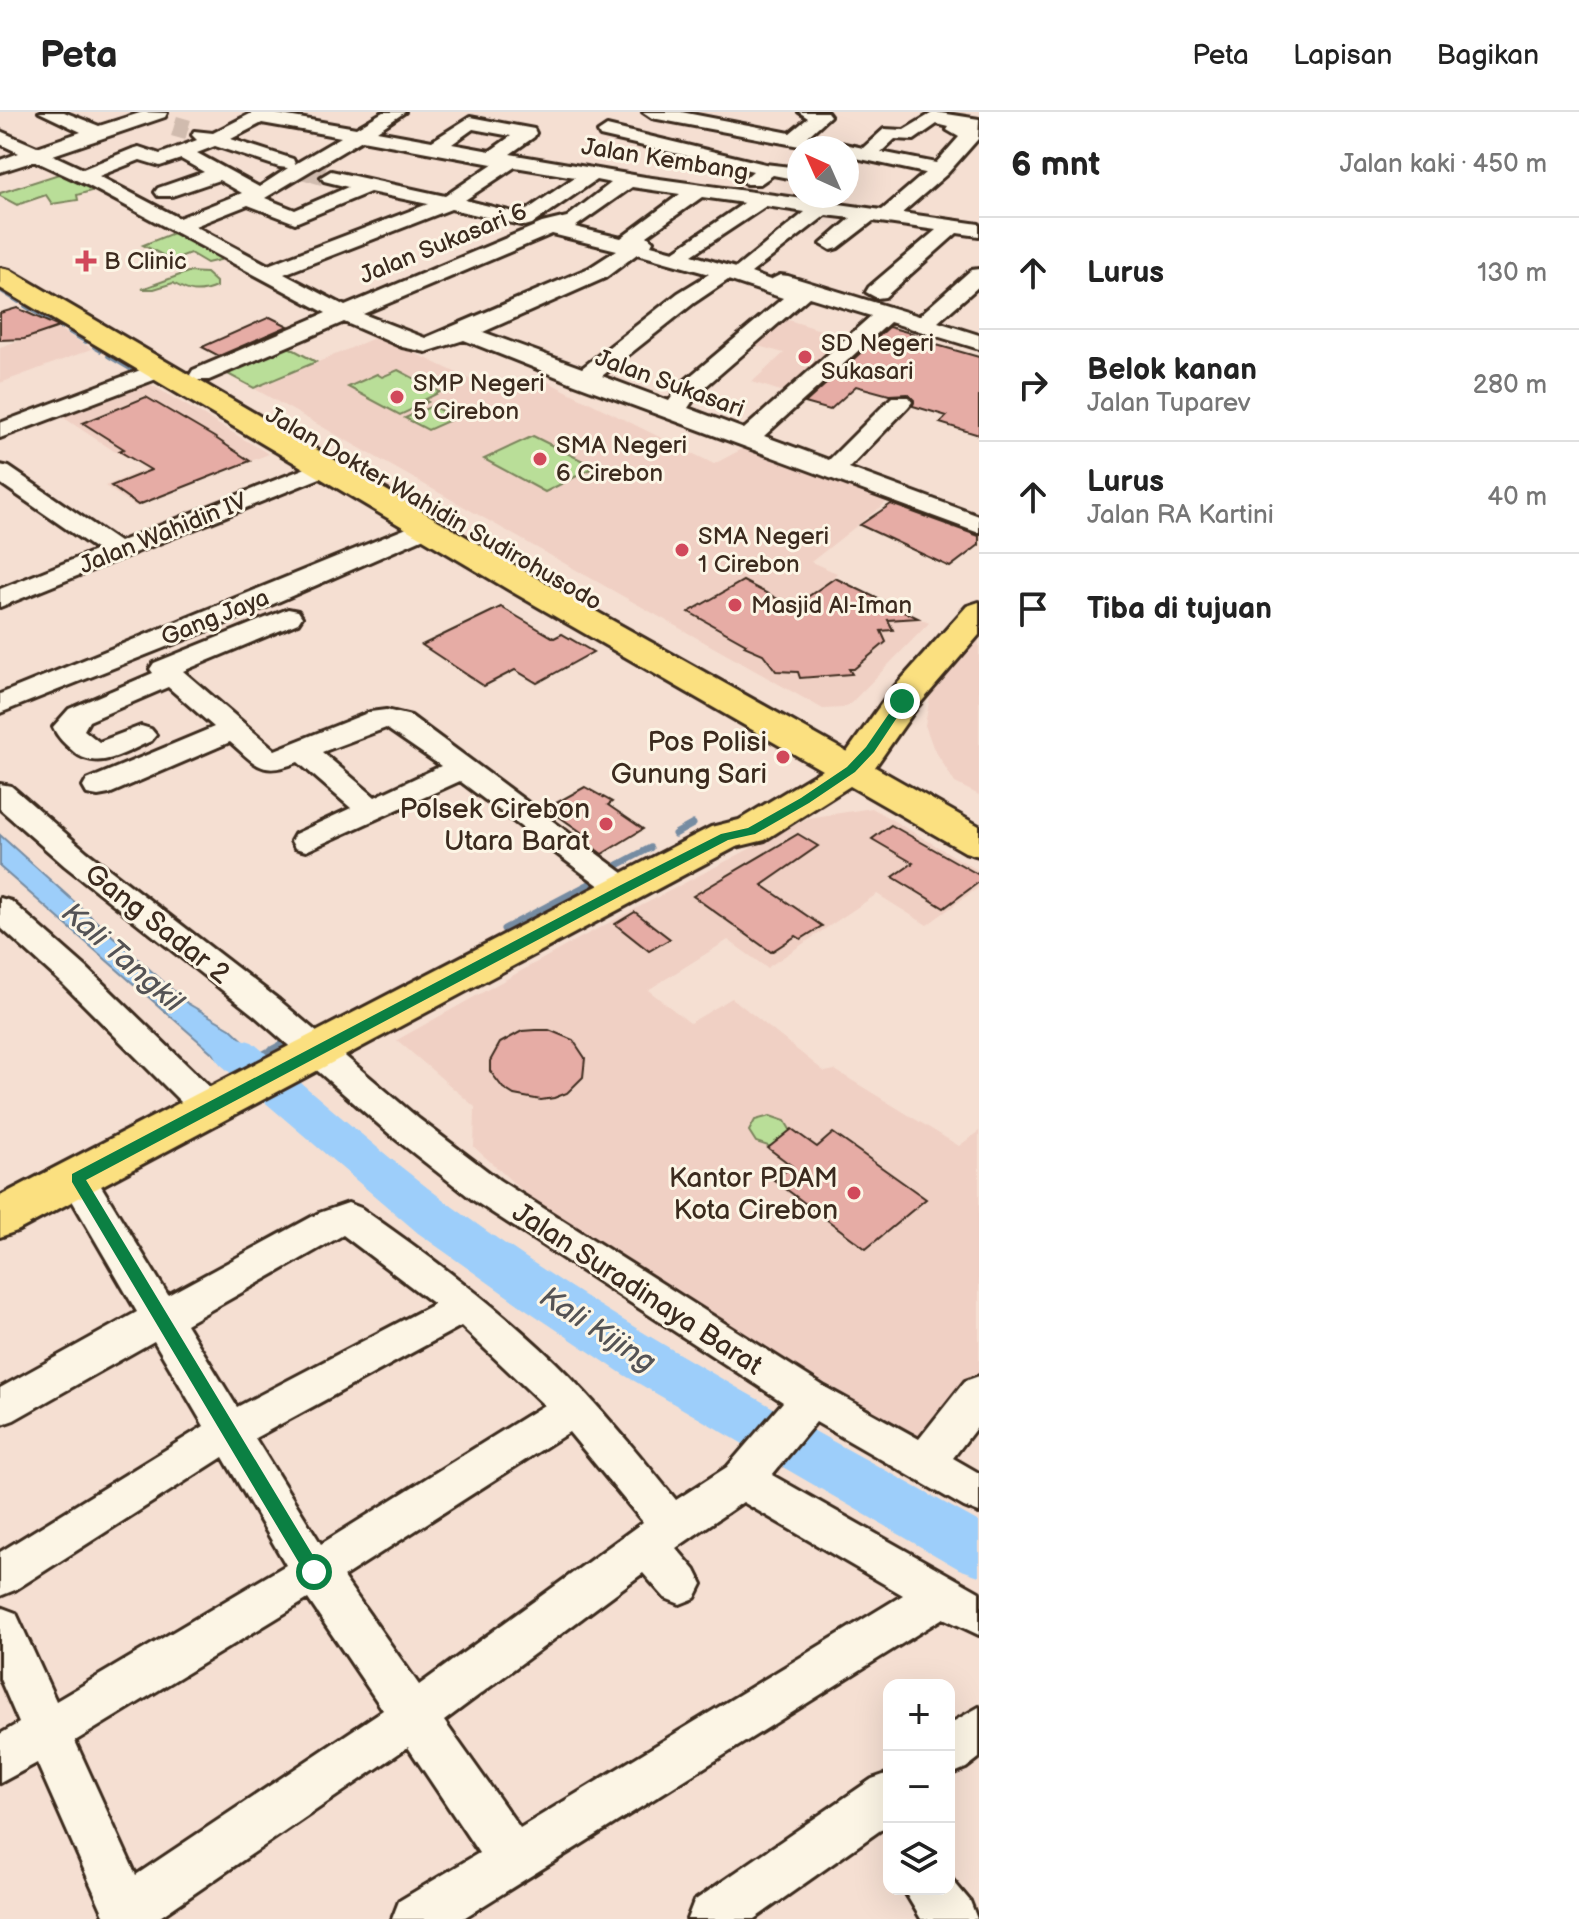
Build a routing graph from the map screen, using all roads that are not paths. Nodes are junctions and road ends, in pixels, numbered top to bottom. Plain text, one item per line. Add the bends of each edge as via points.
1 (48, 112) edge
2 (237, 112) edge
3 (396, 112) edge
4 (652, 112) edge
5 (739, 112) edge
6 (808, 112) edge
7 (263, 114) edge
8 (530, 116) dead end
9 (479, 124) junction
10 (971, 124) edge
11 (722, 126) junction
12 (608, 131) dead end
13 (181, 132) edge
14 (99, 133) junction
15 (359, 135) junction
16 (797, 136) edge
17 (0, 137) edge
18 (787, 137) edge
19 (438, 149) junction
20 (691, 149) junction
21 (859, 152) edge
22 (37, 154) junction
23 (867, 154) junction
24 (403, 158) dead end
25 (501, 160) junction
26 (565, 164) junction
27 (0, 166) edge
28 (300, 166) junction
29 (940, 170) junction
30 (787, 172) edge
31 (218, 174) junction
32 (592, 174) junction
33 (82, 176) junction
34 (331, 177) tunnel mouth
35 (394, 181) junction
36 (636, 182) junction
37 (787, 189) edge
38 (111, 190) junction
39 (697, 191) junction
40 (259, 193) junction
41 (530, 194) dead end
42 (453, 199) junction
43 (769, 202) junction
44 (821, 209) junction
45 (877, 216) junction
46 (524, 218) junction
47 (802, 224) junction
48 (559, 225) junction
49 (178, 226) junction
50 (953, 226) junction
51 (979, 229) edge
52 (637, 243) junction
53 (694, 257) junction
54 (0, 260) edge
55 (267, 273) junction
56 (745, 274) junction
57 (979, 275) edge
58 (0, 276) edge
59 (877, 292) dead end
60 (803, 293) junction
61 (46, 295) junction
62 (344, 314) junction
63 (883, 316) junction
64 (922, 325) junction
65 (464, 332) junction
66 (970, 344) edge
67 (157, 362) junction
68 (201, 375) junction
69 (583, 379) junction
70 (900, 402) dead end
71 (673, 412) junction
72 (0, 431) edge
73 (747, 439) junction
74 (326, 467) junction
75 (833, 470) junction
76 (0, 472) edge
77 (979, 525) edge
78 (429, 527) junction
79 (117, 552) junction
80 (979, 586) edge
81 (0, 599) edge
82 (979, 613) edge
83 (288, 617) dead end
84 (172, 675) junction
85 (0, 704) edge
86 (232, 730) junction
87 (141, 735) dead end
88 (303, 751) junction
89 (850, 754) junction
90 (460, 769) junction
91 (98, 787) dead end
92 (0, 793) edge
93 (805, 800) junction
94 (372, 810) junction
95 (979, 813) edge
96 (725, 836) junction
97 (306, 841) dead end
98 (979, 843) edge
99 (979, 849) edge
100 (624, 889) junction
101 (0, 909) edge
102 (312, 1055) junction
103 (214, 1107) junction
104 (77, 1178) junction
105 (0, 1218) edge
106 (464, 1306) junction
107 (160, 1319) junction
108 (979, 1393) edge
109 (810, 1400) junction
110 (0, 1408) edge
111 (573, 1408) junction
112 (230, 1431) junction
113 (925, 1462) junction
114 (747, 1474) junction
115 (979, 1494) edge
116 (659, 1536) junction
117 (314, 1572) junction
118 (0, 1576) edge
119 (680, 1584) dead end
120 (927, 1604) dead end
121 (979, 1615) edge
122 (0, 1628) edge
123 (412, 1717) junction
124 (979, 1729) edge
125 (46, 1731) junction
126 (950, 1751) edge
127 (0, 1760) edge
128 (883, 1800) edge
129 (513, 1860) junction
130 (933, 1895) edge
131 (120, 1914) edge
132 (417, 1919) edge
133 (712, 1919) edge
134 (952, 1919) edge

1 - 14 street
2 - 7 street, Jalan Kembang
3 - 15 street
4 - 11 street
5 - 11 street, Jalan Sukasari 6
6 - 16 street via 821,116
7 - 13 street
7 - 15 street, Jalan Kembang
8 - 9 street via 502,113
9 - 19 street
9 - 25 street via 527,133
10 - 23 street via 934,118 907,136 891,133
10 - 29 street via 956,130 971,135
11 - 18 street
11 - 20 street, Jalan Sukasari 6
12 - 20 street
13 - 14 street
13 - 28 street
13 - 31 street
13 - 33 street
14 - 22 street
15 - 19 street, Jalan Kembang
15 - 28 street
17 - 22 street
19 - 24 street
19 - 25 street, Jalan Kembang
19 - 35 street
20 - 30 street via 745,170
20 - 36 street, Jalan Sukasari 6
21 - 23 street
22 - 27 street
22 - 33 street
23 - 29 street
25 - 26 street, Jalan Kembang
25 - 42 street
26 - 32 street, Jalan Kembang
26 - 41 street
28 - 40 street
29 - 45 street
31 - 38 street
31 - 40 street
32 - 36 street, Jalan Kembang
32 - 46 street
33 - 38 street
34 - 35 street
35 - 40 street via 295,217
35 - 42 street
36 - 39 street, Jalan Kembang
36 - 48 street, Jalan Sukasari 6
37 - 43 street
38 - 49 street
39 - 43 street, Jalan Kembang
39 - 52 street
40 - 49 street
42 - 46 street
42 - 55 street
43 - 44 street, Jalan Kembang
43 - 53 street
44 - 45 street, Jalan Kembang
44 - 47 street
45 - 47 street via 839,238
45 - 50 street, Jalan Kembang
46 - 48 street
47 - 56 street
48 - 52 street
48 - 62 street, Jalan Sukasari 6
49 - 55 street
50 - 51 street, Jalan Kembang
50 - 59 street
52 - 53 street
52 - 65 street via 597,273
53 - 56 street
54 - 61 main road, Jalan Dokter Wahidin Sudirohusodo
55 - 62 street
56 - 60 street
56 - 69 street via 686,298
57 - 64 street
58 - 61 main road, Jalan Dokter Wahidin Sudirohusodo
60 - 63 street
60 - 71 street via 698,380
61 - 67 main road, Jalan Dokter Wahidin Sudirohusodo
62 - 65 street via 419,345
62 - 68 street
63 - 64 street
63 - 66 street
63 - 73 street
64 - 66 street
65 - 69 street, Jalan Sukasari
67 - 68 main road, Jalan Dokter Wahidin Sudirohusodo
67 - 72 street
67 - 74 main road, Jalan Dokter Wahidin Sudirohusodo
68 - 89 main road, Jalan Dokter Wahidin Sudirohusodo via 788,711
69 - 71 street, Jalan Sukasari
70 - 75 street
71 - 73 street, Jalan Sukasari
73 - 75 street, Jalan Sukasari
74 - 78 main road, Jalan Dokter Wahidin Sudirohusodo
74 - 79 street, Jalan Wahidin IV
75 - 77 street, Jalan Sukasari
76 - 79 street
78 - 85 street, Gang Jaya
78 - 89 main road, Jalan Dokter Wahidin Sudirohusodo via 739,709
79 - 81 street, Jalan Wahidin IV
80 - 89 main road via 881,696
82 - 89 main road
83 - 84 street via 164,669
84 - 86 street
84 - 87 street via 79,715 68,727 95,754
86 - 88 street via 267,761
86 - 91 street
88 - 90 street via 386,719 401,722
88 - 94 street
89 - 93 main road
89 - 95 main road
89 - 96 main road via 735,823
89 - 98 main road
90 - 94 street
90 - 100 street
92 - 102 street, Gang Sadar 2 via 267,1008
93 - 96 main road via 751,831
93 - 99 main road via 873,800 949,843
94 - 97 street
96 - 100 main road
100 - 102 main road
101 - 103 street
102 - 103 main road
102 - 109 street, Jalan Suradinaya Barat via 486,1190
103 - 104 main road
104 - 105 main road
104 - 107 street
106 - 107 street via 348,1218
106 - 111 street
106 - 112 street
107 - 110 street
107 - 112 street
108 - 113 street
109 - 113 street, Jalan Suradinaya Barat
109 - 114 street
111 - 116 street
111 - 117 street
112 - 117 street
112 - 118 street
113 - 115 street, Jalan Suradinaya Barat
114 - 116 street
114 - 121 street
116 - 119 street
116 - 123 street
117 - 123 street
117 - 125 street
120 - 129 street
122 - 125 street
123 - 129 street
123 - 131 street
124 - 126 street
125 - 127 street
125 - 131 street
128 - 133 street
129 - 132 street
130 - 134 street

